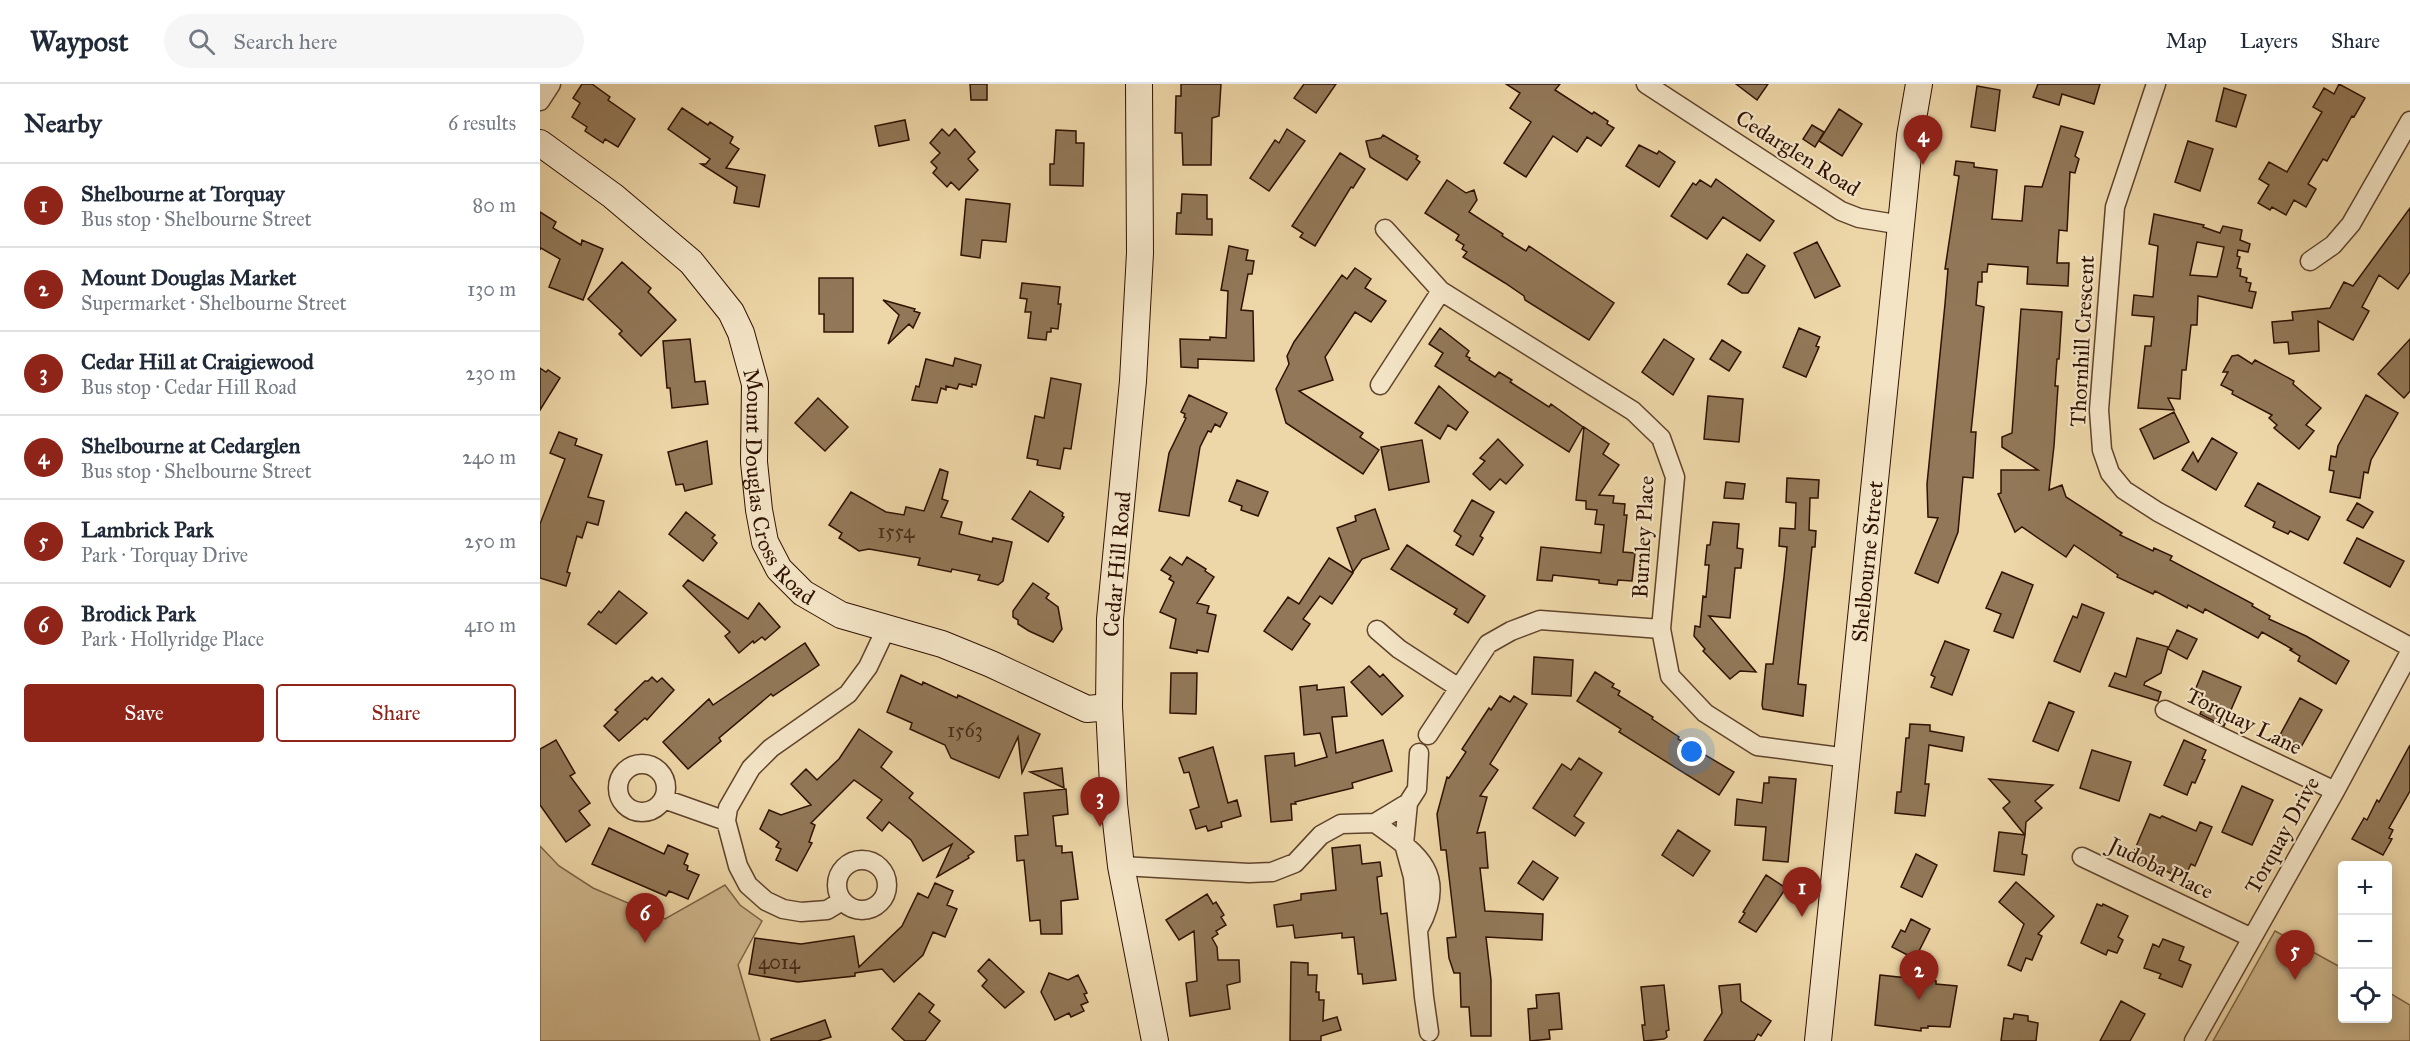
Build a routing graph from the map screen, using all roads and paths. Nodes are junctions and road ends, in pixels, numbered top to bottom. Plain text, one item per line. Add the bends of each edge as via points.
1 (550, 84) edge
2 (1139, 84) edge
3 (1646, 84) edge
4 (1919, 84) edge
5 (2156, 84) edge
6 (540, 101) edge
7 (2410, 121) edge
8 (540, 143) edge
9 (1902, 225) junction
10 (1385, 230) dead end
11 (2310, 261) dead end
12 (1441, 291) junction
13 (1380, 385) dead end
14 (886, 629) junction
15 (1661, 629) junction
16 (1377, 630) dead end
17 (2410, 646) edge
18 (2410, 652) edge
19 (1459, 688) junction
20 (1109, 707) junction
21 (2165, 710) dead end
22 (1428, 735) dead end
23 (1419, 753) dead end
24 (1848, 758) junction
25 (2335, 791) junction
26 (664, 799) dead end
27 (1408, 803) junction
28 (726, 821) junction
29 (1375, 823) junction
30 (1404, 844) junction
31 (2082, 857) dead end
32 (1121, 866) junction
33 (842, 901) dead end
34 (2252, 938) junction
35 (1430, 1032) dead end
36 (1155, 1041) edge
37 (1818, 1041) edge
38 (2194, 1041) edge

1 - 6 street
2 - 20 street, Cedar Hill Road via 1140,253 1133,381 1110,619
3 - 9 street, Cedarglen Road via 1841,211
4 - 9 street, Shelbourne Street
5 - 17 street, Thornhill Crescent via 2115,207 2098,410 2102,450 2110,473 2124,490 2158,512
7 - 11 street via 2351,224 2333,245
8 - 14 street, Mount Douglas Cross Road via 613,196 691,262 730,312 741,333 755,384 754,462 765,542 779,569 803,593 841,615
9 - 24 street, Shelbourne Street
10 - 12 street, Burnley Place
12 - 13 street
12 - 15 street, Burnley Place via 1633,411 1660,438 1675,477
14 - 20 street, Mount Douglas Cross Road via 942,644 1087,709
14 - 28 street via 868,667 848,694 771,748 751,768 728,808
15 - 19 street via 1540,620 1488,644
15 - 24 street, Burnley Place via 1670,676 1705,713 1757,746
16 - 19 street
18 - 25 street, Torquay Drive
19 - 22 street
20 - 32 street, Cedar Hill Road
21 - 25 street, Torquay Lane
23 - 27 street via 1417,789
24 - 37 street, Shelbourne Street
25 - 34 street, Torquay Drive
26 - 28 street
27 - 29 street
27 - 30 street
28 - 33 street via 738,866 748,885 766,901 801,912 827,910
29 - 30 street
29 - 32 street via 1341,824 1321,835 1295,863 1272,872
30 - 35 street via 1413,877
31 - 34 street, Judoba Place
32 - 36 street, Cedar Hill Road
34 - 38 street, Torquay Drive

